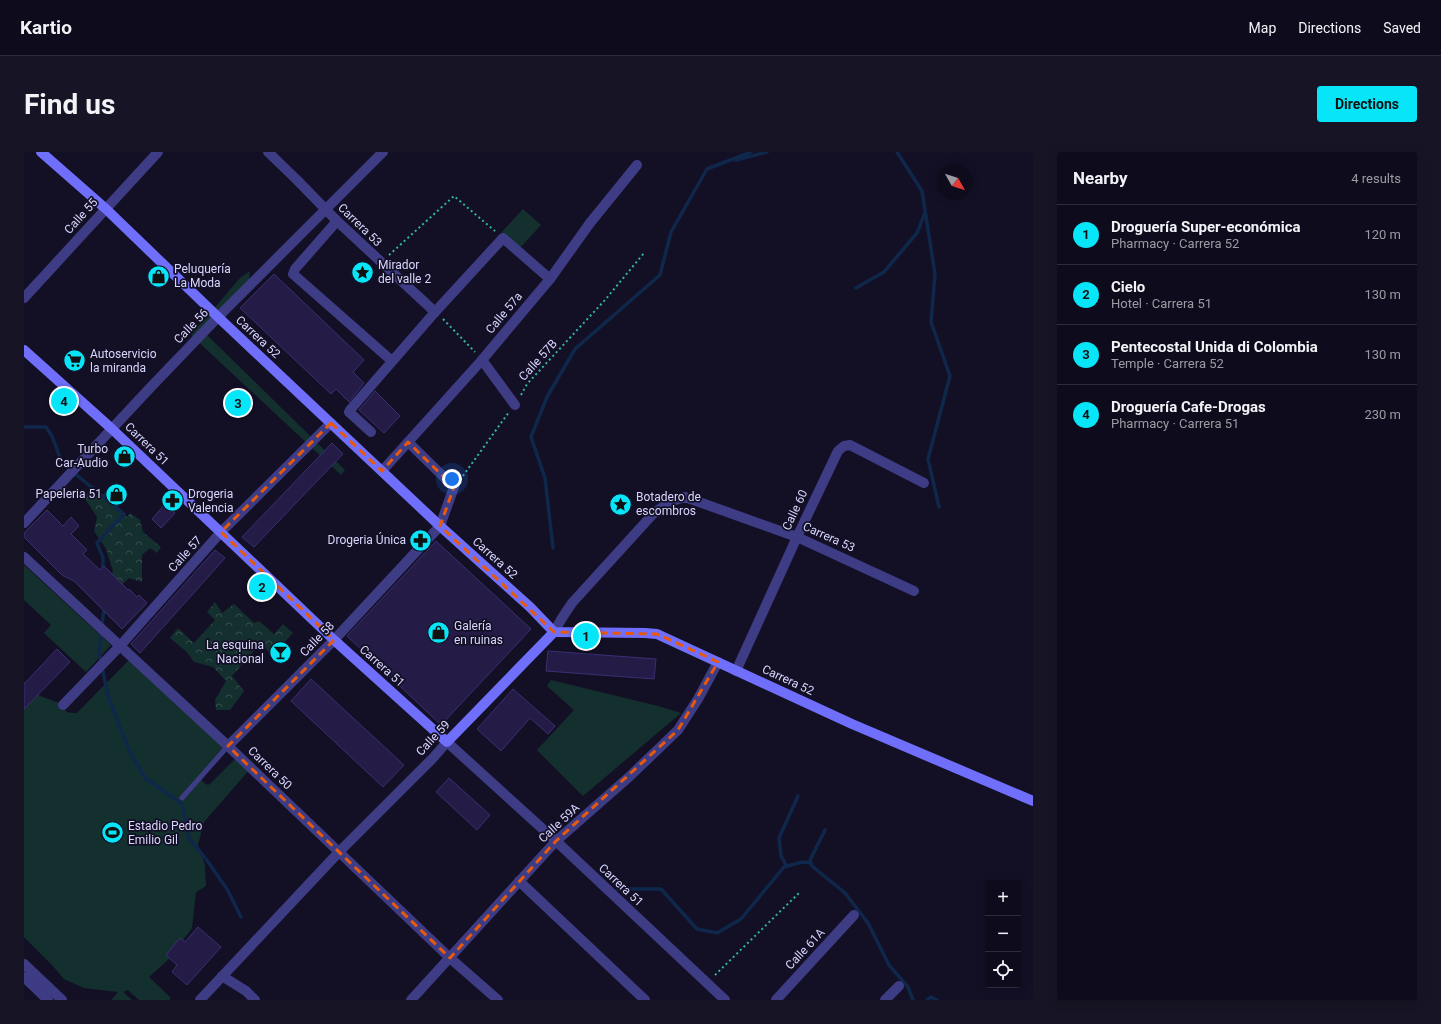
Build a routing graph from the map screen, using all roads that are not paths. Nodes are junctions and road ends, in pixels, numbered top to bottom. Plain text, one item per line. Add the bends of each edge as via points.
1 (41, 152) edge
2 (158, 152) edge
3 (268, 152) edge
4 (383, 152) edge
5 (637, 165) dead end
6 (106, 209) junction
7 (326, 210) junction
8 (337, 221) junction
9 (550, 279) junction
10 (24, 298) edge
11 (435, 312) junction
12 (218, 317) junction
13 (24, 350) edge
14 (482, 360) junction
15 (392, 361) junction
16 (515, 405) road end
17 (331, 423) junction
18 (112, 428) junction
19 (371, 432) dead end
20 (408, 442) junction
21 (382, 471) junction
22 (924, 483) dead end
23 (685, 497) joint
24 (24, 523) edge
25 (440, 526) junction
26 (221, 532) junction
27 (797, 537) junction
28 (24, 557) edge
29 (914, 591) dead end
30 (554, 632) junction
31 (334, 640) junction
32 (120, 646) junction
33 (718, 662) junction
34 (736, 670) junction
35 (63, 705) dead end
36 (447, 742) junction
37 (228, 746) junction
38 (182, 798) dead end
39 (1033, 801) edge
40 (556, 841) junction
41 (340, 852) junction
42 (519, 882) junction
43 (854, 915) dead end
44 (450, 958) junction
45 (24, 964) edge
46 (222, 976) junction
47 (24, 977) edge
48 (899, 986) dead end
49 (59, 999) edge
50 (48, 1000) edge
51 (200, 1000) edge
52 (255, 1000) edge
53 (411, 1000) edge
54 (498, 1000) edge
55 (646, 1000) edge
56 (725, 1000) edge
57 (776, 1000) edge
58 (886, 1000) edge

1 - 6 main road, Carrera 52
2 - 6 street, Calle 55
3 - 7 street, Carrera 53
4 - 7 street, Calle 56
5 - 9 street, Calle 57a via 590,223
6 - 10 street, Calle 55
6 - 12 main road, Carrera 52
7 - 8 street, Carrera 53
7 - 12 street, Calle 56
8 - 11 street, Carrera 53
8 - 15 street via 293,274
9 - 11 street via 504,238
9 - 14 street, Calle 57a
11 - 15 street
12 - 17 main road, Carrera 52
12 - 18 street, Calle 56
13 - 18 main road, Carrera 51
14 - 16 street
14 - 20 street, Calle 57a
15 - 19 street via 349,412
17 - 21 main road, Carrera 52
17 - 26 street, Calle 57
18 - 24 street, Calle 56
18 - 26 main road, Carrera 51
20 - 21 street, Calle 57a
20 - 25 street, Calle 58 via 454,487
21 - 25 main road, Carrera 52
22 - 27 street, Calle 60 via 850,445 844,446 838,451
23 - 27 street, Carrera 53
23 - 30 street, Calle 59 via 669,502 653,514 572,603
25 - 30 main road, Carrera 52
25 - 31 street, Calle 58
26 - 31 main road, Carrera 51
26 - 32 street, Calle 57
27 - 29 street, Carrera 53
27 - 34 street, Calle 60
28 - 32 street, Carrera 50
30 - 33 main road, Carrera 52 via 657,634
30 - 36 main road, Calle 59
31 - 36 main road, Carrera 51
31 - 37 street, Calle 58
32 - 35 street, Calle 57
32 - 37 street, Carrera 50
33 - 34 main road, Carrera 52
33 - 40 street, Calle 59A via 678,730
34 - 39 main road, Carrera 52 via 852,724
36 - 40 street, Carrera 51
36 - 41 street, Calle 59
37 - 38 lane, Calle 58
37 - 41 street, Carrera 50
40 - 42 street, Calle 59A
40 - 56 street, Carrera 51
41 - 44 street, Carrera 50
41 - 46 street, Calle 59
42 - 44 street, Calle 59A
42 - 55 street
43 - 57 street, Calle 61A
44 - 53 street, Calle 59A
44 - 54 street, Carrera 50
45 - 49 street
46 - 51 street, Calle 59
46 - 52 street
47 - 50 street
48 - 58 street

